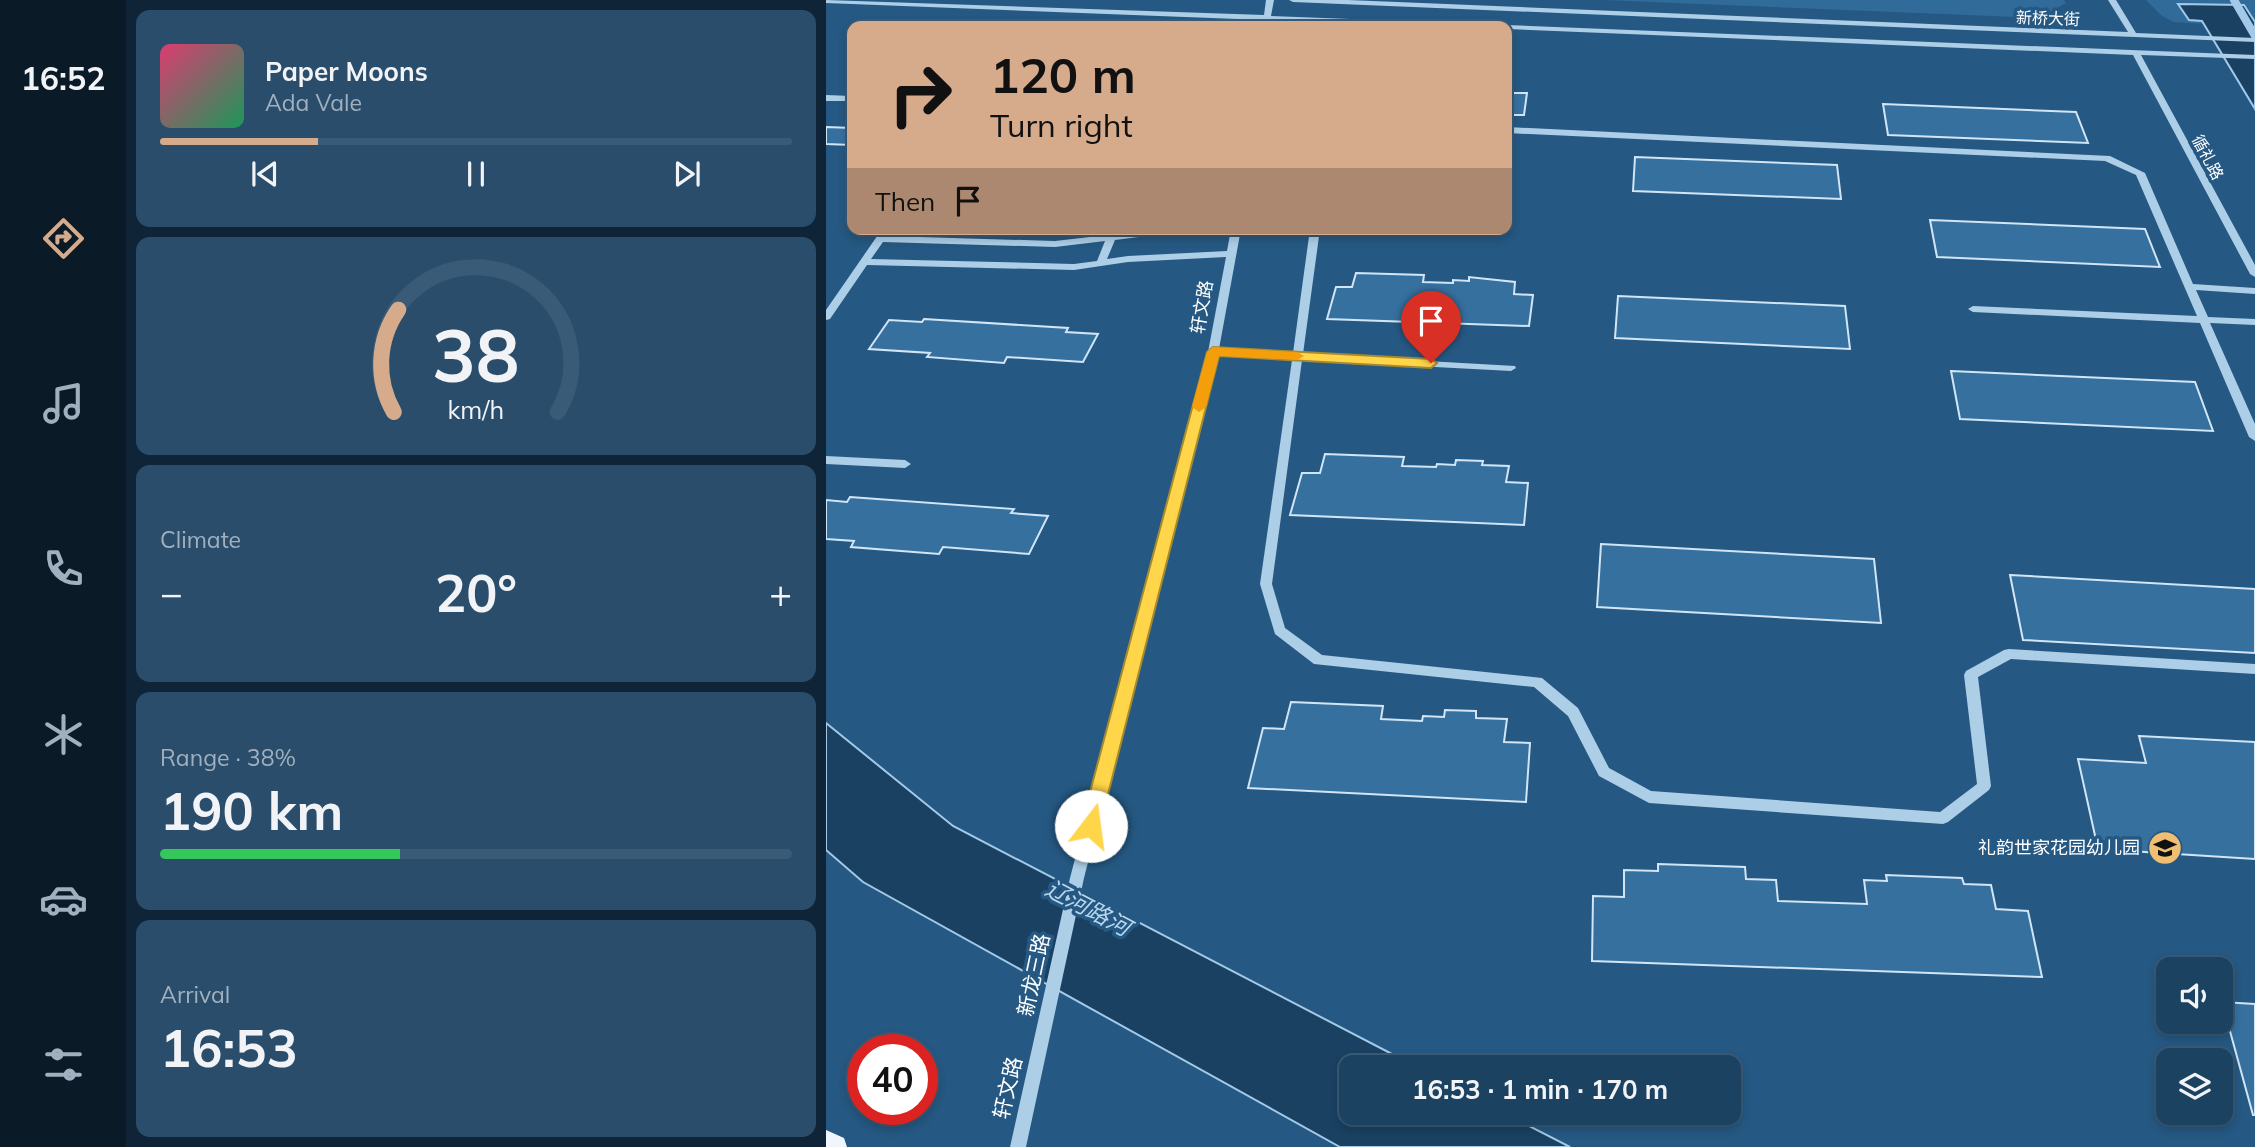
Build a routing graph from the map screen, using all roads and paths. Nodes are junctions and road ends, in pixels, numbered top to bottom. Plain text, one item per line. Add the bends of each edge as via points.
1 (1270, 0) edge
2 (1293, 0) edge
3 (2112, 0) edge
4 (826, 1) edge
5 (1490, 4) edge
6 (1246, 21) edge
7 (1267, 21) edge
8 (1512, 27) edge
9 (2134, 35) junction
10 (2255, 40) edge
11 (2137, 54) junction
12 (2231, 56) joint
13 (2255, 57) edge
14 (826, 97) edge
15 (847, 99) edge
16 (1512, 130) edge
17 (883, 235) edge
18 (1112, 235) joint
19 (1235, 235) edge
20 (1314, 235) edge
21 (880, 239) junction
22 (1231, 254) junction
23 (864, 262) junction
24 (1101, 263) junction
25 (2255, 274) edge
26 (2189, 287) junction
27 (2255, 291) edge
28 (1973, 309) dead end
29 (826, 317) edge
30 (2203, 318) junction
31 (2255, 322) edge
32 (1213, 352) junction
33 (1297, 356) junction
34 (1511, 368) dead end
35 (2255, 438) edge
36 (826, 460) edge
37 (905, 464) dead end
38 (2255, 669) edge
39 (1077, 878) joint
40 (1042, 1039) joint
41 (826, 1142) edge
42 (835, 1147) edge
43 (1018, 1147) edge

1 - 7 street
2 - 5 street, 新桥大街
3 - 9 street
4 - 6 street
5 - 9 street, 新桥大街
8 - 11 street, 新桥大街
9 - 10 street, 新桥大街
11 - 12 street, 新桥大街
11 - 25 street, 循礼路
12 - 13 street, 新桥大街
14 - 15 street
16 - 26 street via 2107,158 2140,173
17 - 21 street
18 - 21 street via 1055,244
18 - 24 street
19 - 22 street, 轩文路
20 - 33 street
21 - 23 street
22 - 24 street
22 - 32 street, 轩文路
23 - 24 street via 1074,267
23 - 29 street
26 - 27 street
26 - 30 street
28 - 30 street
30 - 31 street
30 - 35 street
32 - 33 street
32 - 39 street, 轩文路
33 - 34 street
33 - 38 street via 1266,584 1279,631 1319,660 1537,682 1573,712 1604,772 1649,797 1942,818 1984,786 1971,675 2008,654
36 - 37 street
39 - 40 street, 新龙三路
40 - 43 street, 轩文路
41 - 42 main road

